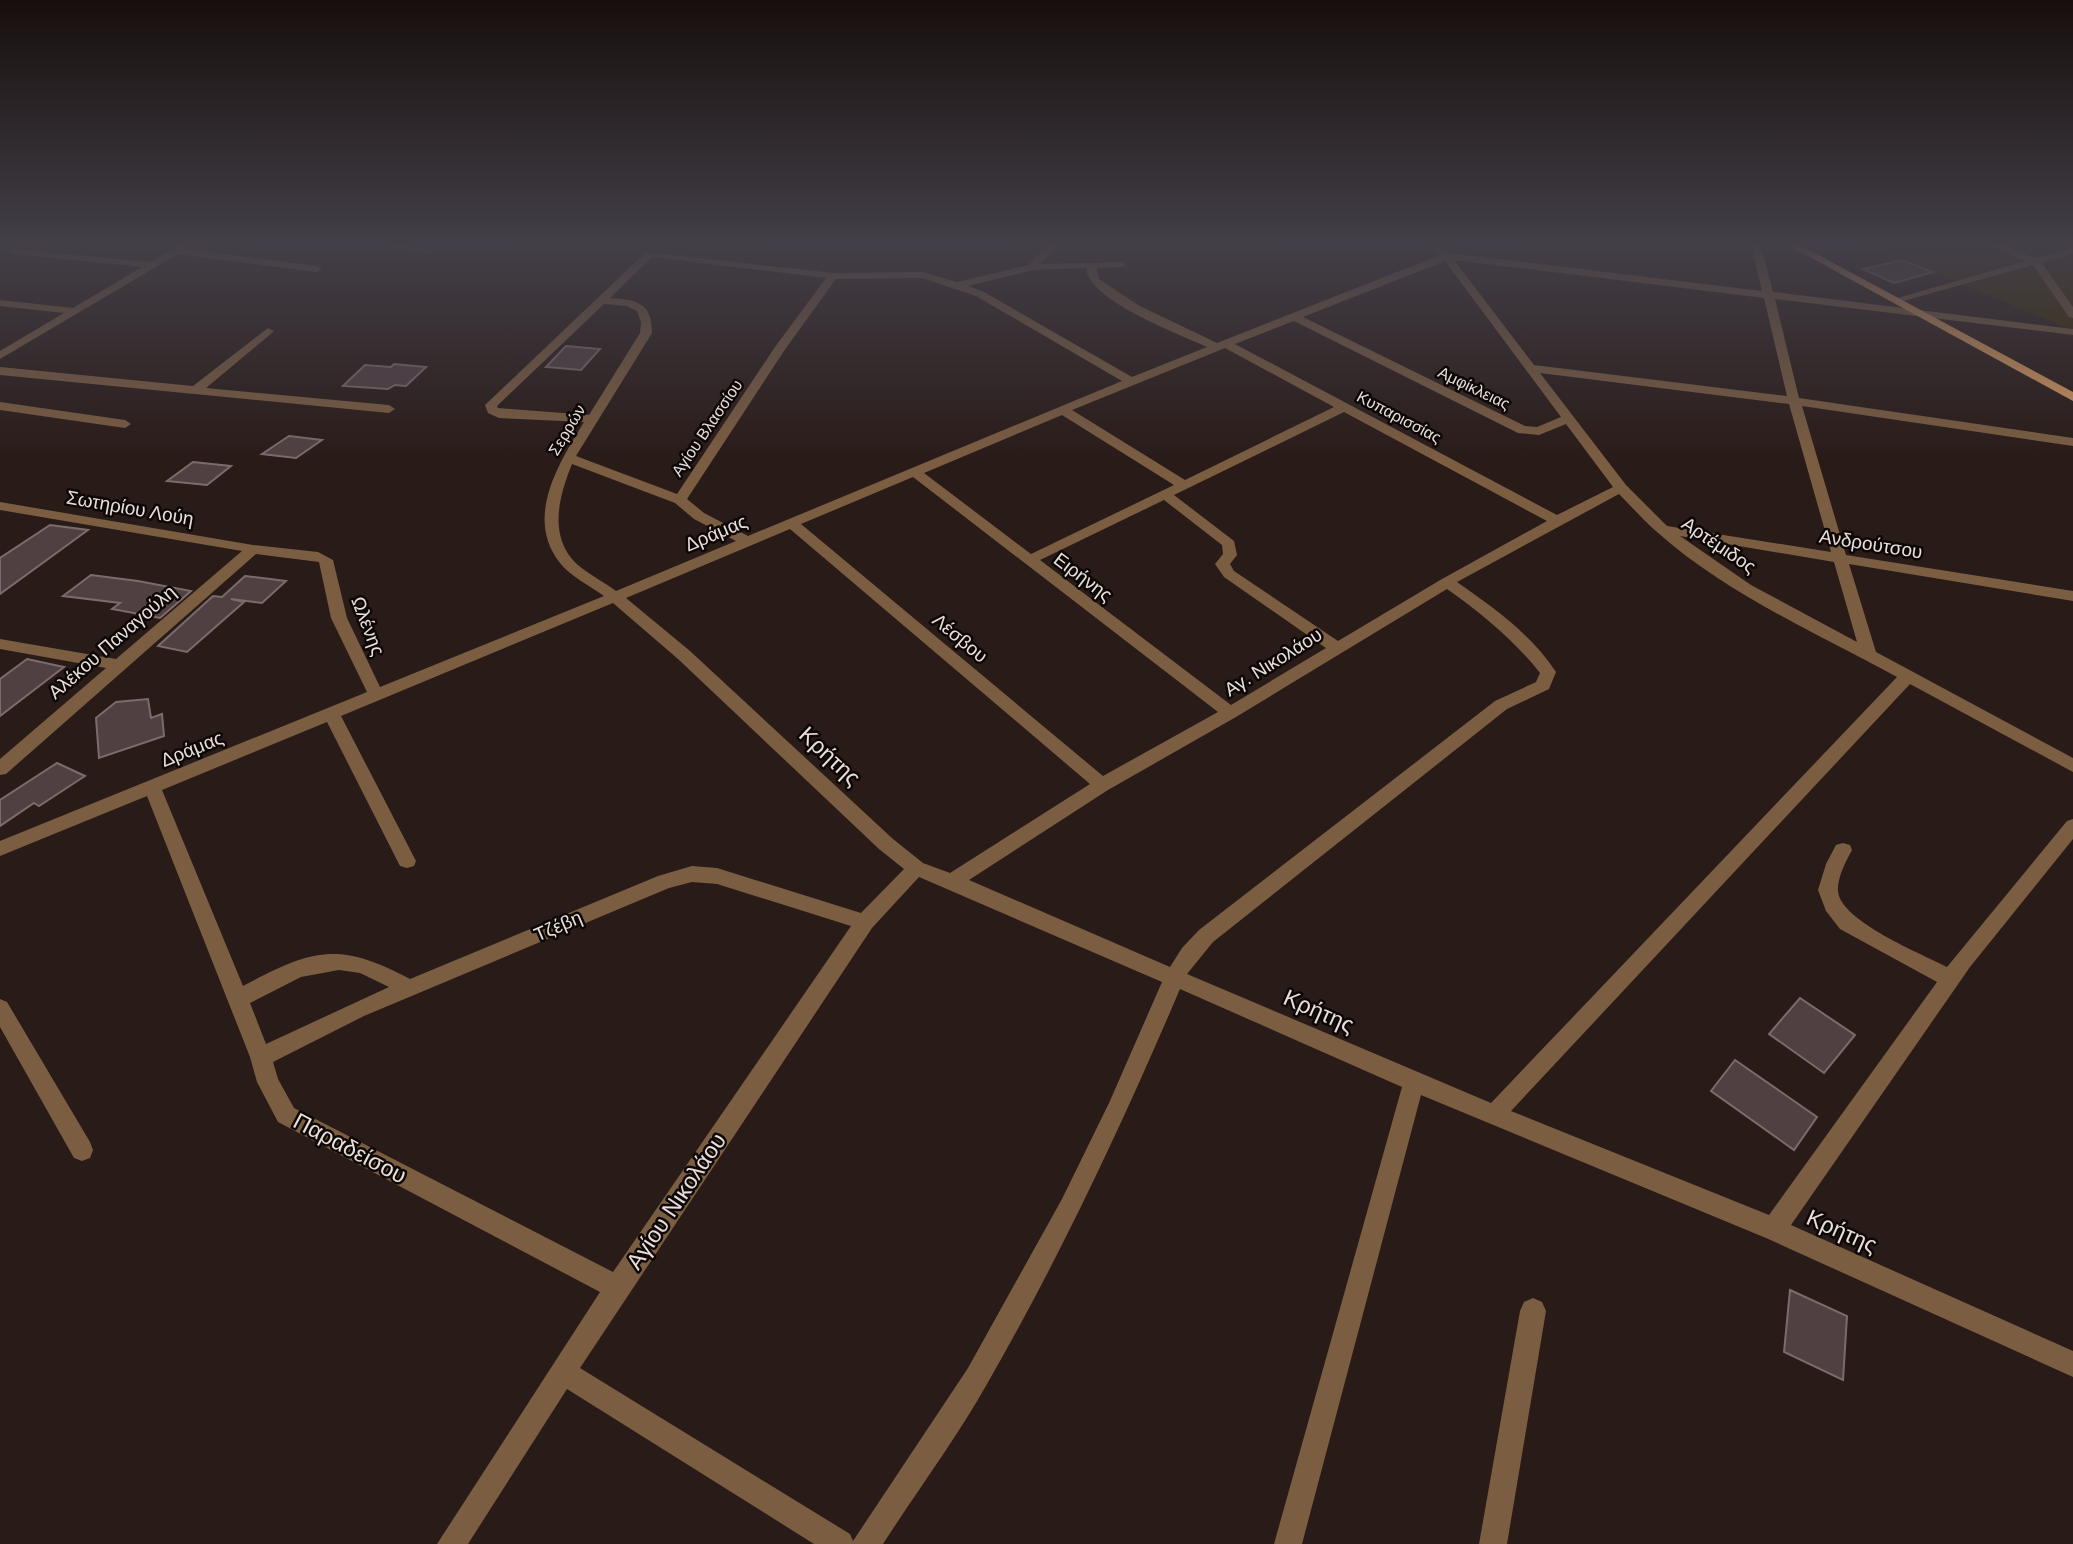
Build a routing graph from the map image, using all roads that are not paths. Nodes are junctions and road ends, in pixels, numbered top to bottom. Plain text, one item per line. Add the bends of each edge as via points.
1 (66, 316) edge
2 (584, 316) edge
3 (647, 316) edge
4 (804, 316) edge
5 (1013, 316) edge
6 (1158, 316) edge
7 (1293, 316) joint
8 (1492, 316) edge
9 (1773, 316) edge
10 (1926, 316) edge
11 (1945, 316) edge
12 (268, 331) dead end
13 (2073, 332) edge
14 (1221, 345) junction
15 (0, 356) edge
16 (1530, 368) junction
17 (0, 371) edge
18 (1131, 381) junction
19 (195, 390) junction
20 (2073, 397) edge
21 (1794, 401) junction
22 (0, 407) edge
23 (1344, 407) junction
24 (389, 410) dead end
25 (1062, 410) junction
26 (594, 419) junction
27 (1568, 419) junction
28 (125, 424) dead end
29 (2073, 442) edge
30 (568, 458) junction
31 (913, 471) junction
32 (1184, 485) junction
33 (1621, 488) junction
34 (1165, 494) junction
35 (680, 500) junction
36 (0, 506) edge
37 (1557, 521) junction
38 (790, 523) junction
39 (1663, 530) junction
40 (746, 541) junction
41 (253, 549) junction
42 (1842, 559) junction
43 (1029, 561) junction
44 (1447, 582) junction
45 (2073, 596) edge
46 (615, 597) junction
47 (0, 644) edge
48 (1336, 647) junction
49 (1868, 653) junction
50 (117, 664) junction
51 (1908, 676) junction
52 (376, 695) junction
53 (331, 713) junction
54 (1230, 713) junction
55 (2073, 766) edge
56 (0, 769) edge
57 (1102, 785) junction
58 (152, 787) junction
59 (2073, 826) edge
60 (0, 849) edge
61 (1843, 850) dead end
62 (407, 861) dead end
63 (916, 868) junction
64 (952, 881) junction
65 (865, 922) junction
66 (1175, 976) junction
67 (1950, 979) junction
68 (409, 988) junction
69 (238, 999) junction
70 (0, 1008) edge
71 (261, 1057) junction
72 (1414, 1082) junction
73 (1495, 1115) junction
74 (82, 1150) dead end
75 (1774, 1229) junction
76 (617, 1288) junction
77 (1532, 1311) dead end
78 (2073, 1364) edge
79 (563, 1372) junction
80 (451, 1544) edge
81 (839, 1544) edge
82 (866, 1544) edge
83 (1288, 1544) edge
84 (1493, 1544) edge

1 - 15 street
2 - 26 street via 491,405 499,414
3 - 26 street, Σερρών via 646,333
4 - 35 street, Αγίου Βλασσίου
5 - 18 street
6 - 14 street, Κυπαρισσίας
7 - 14 street, Δράμας
7 - 27 street, Αμφίκλειας via 1522,430 1539,432
8 - 16 street, Αρτέμιδος
9 - 21 street
10 - 20 main road
11 - 13 street
12 - 19 street
14 - 18 street, Δράμας
14 - 23 street, Κυπαρισσίας
16 - 21 street
16 - 27 street, Αρτέμιδος
17 - 19 street
18 - 25 street, Δράμας
19 - 24 street
21 - 29 street
21 - 42 street
22 - 28 street
23 - 32 street
23 - 37 street, Κυπαρισσίας
25 - 31 street, Δράμας
25 - 32 street
26 - 30 street, Σερρών
27 - 33 street, Αρτέμιδος
30 - 35 street
30 - 46 street, Σερρών via 555,490 551,526 555,542 566,562
31 - 38 street, Δράμας
31 - 43 street, Ειρήνης
32 - 34 street
33 - 37 street, Αγ. Νικολάου
33 - 39 street, Αρτέμιδος
34 - 43 street
34 - 48 street via 1229,544 1230,555 1222,564 1229,574
35 - 40 street, Αγίου Βλασσίου via 699,516
36 - 41 street, Σωτηρίου Λούη
37 - 44 street, Αγ. Νικολάου
38 - 40 street, Δράμας
38 - 57 street, Λέσβου
39 - 42 street, Ανδρούτσου
39 - 49 street, Αρτέμιδος via 1746,588
40 - 46 street, Δράμας
41 - 50 street, Αλέκου Παναγούλη
41 - 52 street, Ωλένης via 326,560 339,618
42 - 45 street, Ανδρούτσου
42 - 49 street
43 - 54 street, Ειρήνης
44 - 48 street, Αγ. Νικολάου
44 - 66 street via 1490,611 1522,641 1548,672 1543,685 1501,705 1206,936
46 - 52 street, Δράμας
46 - 63 street, Κρήτης via 684,654
47 - 50 street
48 - 54 street, Αγ. Νικολάου
49 - 51 street, Αρτέμιδος
50 - 56 street, Αλέκου Παναγούλη
51 - 55 street, Αρτέμιδος
51 - 73 street
52 - 53 street, Δράμας
53 - 58 street, Δράμας
53 - 62 street
54 - 57 street, Αγ. Νικολάου
57 - 64 street, Αγ. Νικολάου
58 - 60 street, Δράμας
58 - 69 street, Παραδείσου
59 - 67 street
61 - 67 street via 1829,890 1833,905 1847,923
63 - 64 street, Κρήτης
63 - 65 street, Αγίου Νικολάου
64 - 66 street, Κρήτης
65 - 68 street, Τζέβη via 717,876 692,874 665,881
65 - 76 street, Αγίου Νικολάου
66 - 72 street, Κρήτης
66 - 82 street via 1070,1207 977,1377
67 - 75 street
68 - 69 street via 357,963 329,961 295,970
68 - 71 street, Τζέβη
69 - 71 street, Παραδείσου
70 - 74 street
71 - 76 street, Παραδείσου via 286,1115
72 - 73 street, Κρήτης
72 - 83 street
73 - 75 street, Κρήτης
75 - 78 street, Κρήτης
76 - 79 street, Αγίου Νικολάου
77 - 84 street
79 - 80 street, Αγίου Νικολάου
79 - 81 street

